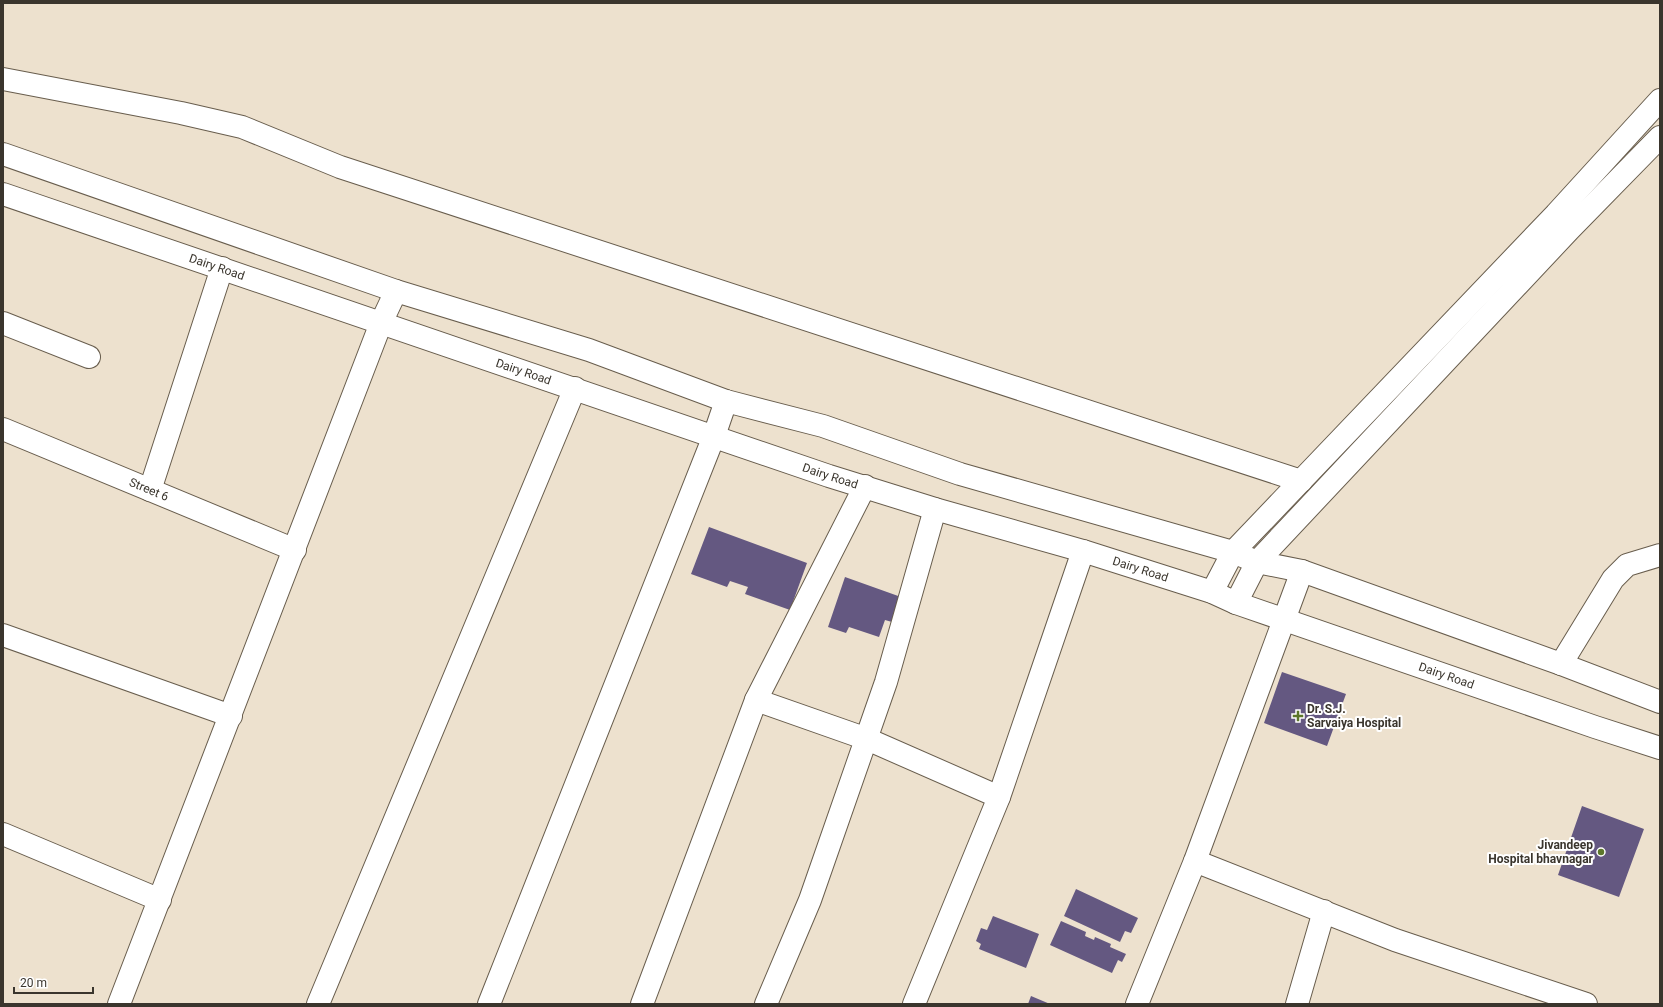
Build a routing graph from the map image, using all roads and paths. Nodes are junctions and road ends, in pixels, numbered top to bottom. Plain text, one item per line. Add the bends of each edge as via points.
1 (3, 79) edge
2 (1660, 100) edge
3 (1660, 137) edge
4 (3, 154) edge
5 (3, 194) edge
6 (1562, 222) junction
7 (222, 268) junction
8 (396, 291) junction
9 (3, 322) edge
10 (381, 323) junction
11 (89, 357) dead end
12 (576, 388) junction
13 (726, 401) junction
14 (3, 429) edge
15 (714, 436) junction
16 (1301, 481) junction
17 (865, 486) junction
18 (150, 490) junction
19 (935, 509) junction
20 (295, 550) junction
21 (1083, 551) junction
22 (1232, 552) junction
23 (1660, 555) edge
24 (1257, 562) junction
25 (1302, 571) junction
26 (1212, 592) junction
27 (1236, 602) junction
28 (1285, 619) junction
29 (3, 635) edge
30 (1561, 664) junction
31 (756, 700) junction
32 (1660, 702) edge
33 (231, 716) junction
34 (866, 739) junction
35 (1660, 748) edge
36 (999, 797) junction
37 (3, 834) edge
38 (1195, 861) junction
39 (160, 900) junction
40 (1324, 911) junction
41 (118, 1004) edge
42 (318, 1004) edge
43 (489, 1004) edge
44 (642, 1004) edge
45 (766, 1004) edge
46 (914, 1004) edge
47 (1137, 1004) edge
48 (1296, 1004) edge
49 (1586, 1004) edge

1 - 16 street via 242,127 340,167
2 - 6 street
3 - 6 street
4 - 8 street
5 - 7 street, Dairy Road
6 - 16 street
6 - 24 street
7 - 10 street, Dairy Road
7 - 18 street
8 - 10 street
8 - 13 street via 589,350
9 - 11 street
10 - 12 street, Dairy Road
10 - 20 street
12 - 15 street, Dairy Road
12 - 42 street
13 - 15 street
13 - 22 street via 823,426 960,474
14 - 18 street, Street 6
15 - 17 street, Dairy Road
15 - 43 street
16 - 22 street
17 - 19 street, Dairy Road
17 - 31 street
18 - 20 street, Street 6
19 - 21 street, Dairy Road
19 - 34 street via 886,682
20 - 33 street
21 - 26 street, Dairy Road
21 - 36 street
22 - 24 street
22 - 26 street
23 - 30 street via 1627,565 1613,579
24 - 25 street
24 - 27 street
25 - 28 street
25 - 30 street
26 - 27 street, Dairy Road
27 - 28 street, Dairy Road
28 - 35 street, Dairy Road
28 - 38 street
29 - 33 street
30 - 32 street
31 - 34 street
31 - 44 street
33 - 39 street
34 - 36 street
34 - 45 street via 810,900
36 - 46 street
37 - 39 street
38 - 40 street
38 - 47 street
39 - 41 street
40 - 48 street
40 - 49 street via 1395,940

